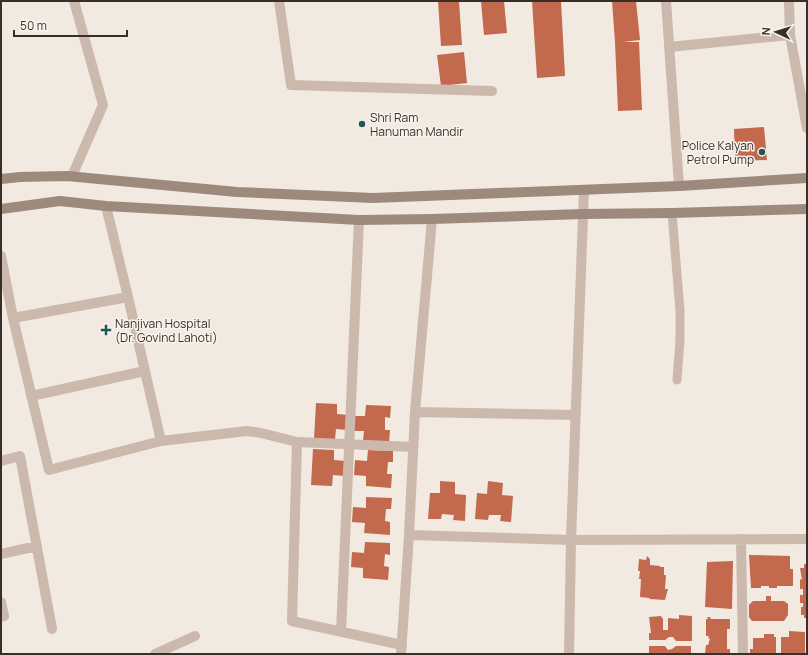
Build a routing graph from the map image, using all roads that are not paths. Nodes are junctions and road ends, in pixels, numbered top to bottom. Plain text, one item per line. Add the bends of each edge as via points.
1 (74, 1) edge
2 (279, 1) edge
3 (666, 1) edge
4 (789, 1) edge
5 (790, 35) junction
6 (668, 47) junction
7 (492, 91) dead end
8 (807, 128) edge
9 (72, 176) junction
10 (807, 178) edge
11 (1, 179) edge
12 (679, 186) junction
13 (584, 190) junction
14 (106, 206) junction
15 (1, 209) edge
16 (807, 209) edge
17 (672, 213) junction
18 (583, 214) junction
19 (359, 220) junction
20 (432, 220) junction
21 (1, 256) edge
22 (128, 297) junction
23 (13, 318) junction
24 (145, 371) junction
25 (677, 380) dead end
26 (31, 396) junction
27 (415, 412) junction
28 (576, 415) junction
29 (161, 441) junction
30 (297, 442) junction
31 (349, 444) junction
32 (414, 447) junction
33 (1, 461) edge
34 (409, 535) junction
35 (741, 539) junction
36 (807, 539) edge
37 (571, 540) junction
38 (37, 546) junction
39 (1, 554) edge
40 (1, 602) edge
41 (1, 617) edge
42 (52, 629) dead end
43 (341, 632) junction
44 (194, 636) dead end
45 (401, 650) edge
46 (159, 652) edge
47 (568, 654) edge
48 (743, 654) edge

1 - 9 street via 103,105
2 - 7 street via 291,85
3 - 6 street
4 - 5 street
5 - 6 street
5 - 8 street
6 - 12 street
9 - 11 street via 20,176
9 - 13 street via 237,192 373,198
10 - 12 street
12 - 13 street
13 - 18 street
14 - 15 street via 60,201
14 - 19 street
14 - 22 street
16 - 17 street
17 - 18 street
17 - 25 lane via 680,311
18 - 20 street
18 - 28 street
19 - 20 street
19 - 31 street
20 - 27 street
21 - 23 street
22 - 23 street
22 - 24 street
23 - 26 street
24 - 26 street
24 - 29 street
26 - 29 street via 49,470
27 - 28 street
27 - 32 street
28 - 37 street
29 - 30 street via 247,431
30 - 31 street
30 - 43 street via 292,621
31 - 32 street
31 - 43 street
32 - 34 street
33 - 38 street via 20,456
34 - 37 street
34 - 45 street
35 - 36 street
35 - 37 street
35 - 48 street
37 - 47 street
38 - 39 street
38 - 42 street
40 - 41 street via 4,616
43 - 45 street
44 - 46 street

